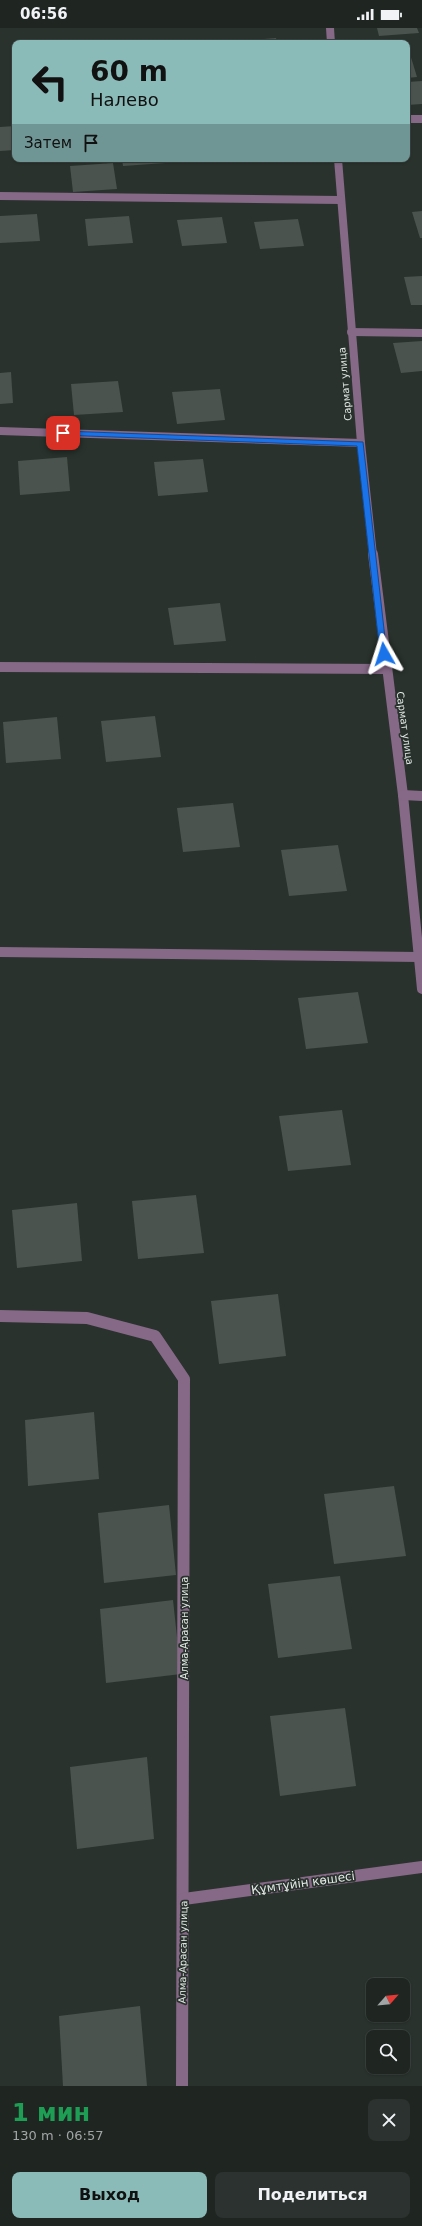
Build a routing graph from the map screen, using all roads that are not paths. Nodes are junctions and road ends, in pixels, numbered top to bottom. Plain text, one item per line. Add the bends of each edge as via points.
1 (330, 28) edge
2 (331, 40) edge
3 (410, 119) edge
4 (422, 119) edge
5 (338, 162) edge
6 (0, 196) edge
7 (340, 200) junction
8 (352, 332) junction
9 (422, 333) edge
10 (0, 431) edge
11 (361, 443) junction
12 (0, 667) edge
13 (386, 669) junction
14 (403, 795) junction
15 (422, 796) edge
16 (0, 952) edge
17 (419, 957) junction
18 (422, 989) edge
19 (0, 1316) edge
20 (422, 1867) edge
21 (184, 1900) junction
22 (182, 2086) edge

1 - 2 street
3 - 4 street
5 - 7 street, Сармат улица
6 - 7 street
7 - 8 street, Сармат улица
8 - 9 street
8 - 11 street, Сармат улица
10 - 11 street
11 - 13 street, Сармат улица
12 - 13 street
13 - 14 street, Сармат улица
14 - 15 street
14 - 17 street, Сармат улица
16 - 17 street
17 - 18 street, Сармат улица
19 - 21 street, Алма-Арасан улица via 87,1318 155,1336 184,1379
20 - 21 street, Құмтұйiн көшесі
21 - 22 street, Алма-Арасан улица

